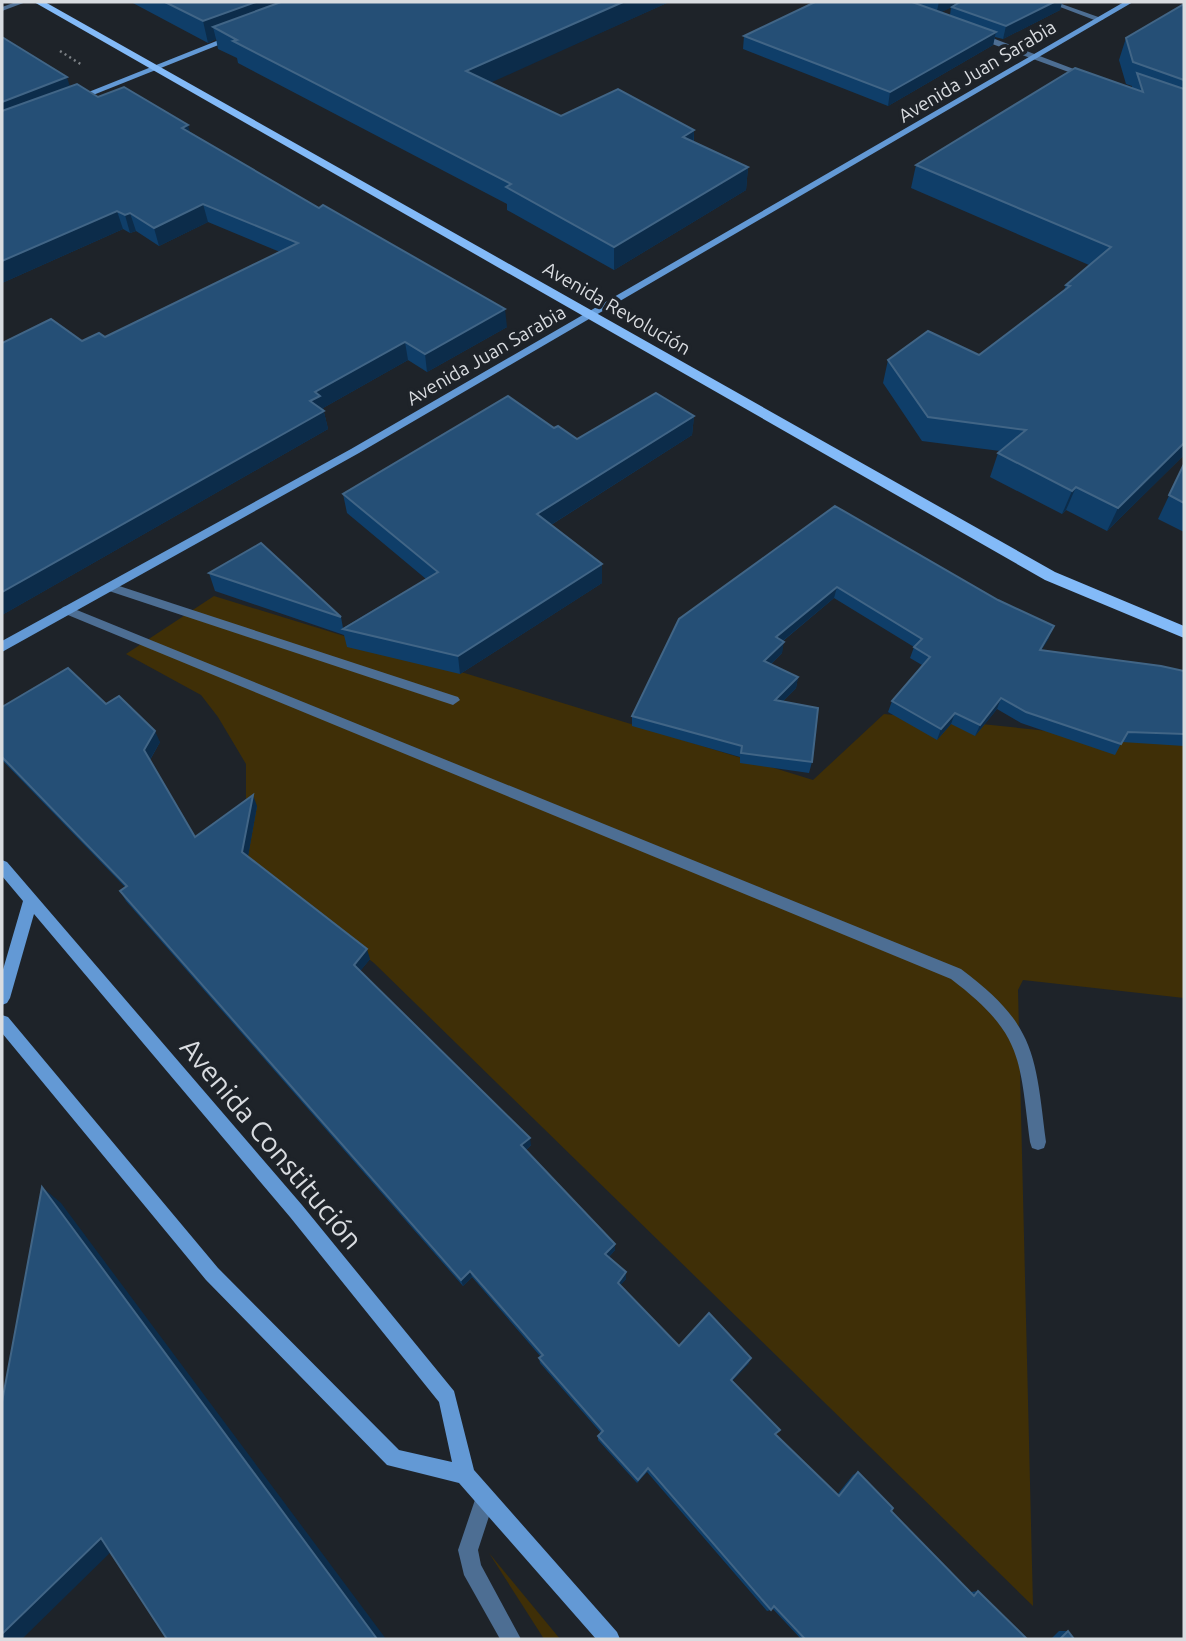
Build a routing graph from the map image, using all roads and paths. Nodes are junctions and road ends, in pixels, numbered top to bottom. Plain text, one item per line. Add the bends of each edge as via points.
1 (22, 2) edge
2 (38, 2) edge
3 (1050, 2) edge
4 (1129, 2) edge
5 (2, 9) edge
6 (1100, 19) junction
7 (961, 29) edge
8 (241, 35) edge
9 (59, 51) dead end
10 (1036, 57) junction
11 (155, 68) junction
12 (93, 71) dead end
13 (1098, 79) edge
14 (76, 87) edge
15 (87, 94) junction
16 (63, 103) edge
17 (591, 314) junction
18 (110, 587) junction
19 (67, 610) junction
20 (1184, 632) edge
21 (2, 647) edge
22 (453, 701) dead end
23 (2, 866) edge
24 (31, 900) junction
25 (2, 998) edge
26 (2, 1023) edge
27 (1038, 1142) dead end
28 (465, 1475) junction
29 (485, 1498) junction
30 (607, 1636) edge
31 (511, 1639) edge

1 - 5 street
2 - 11 main road, Avenida Revolución
3 - 6 street
4 - 6 main road, Avenida Juan Sarabia
6 - 10 main road, Avenida Juan Sarabia
7 - 10 street
8 - 11 main road
9 - 12 path
10 - 13 street
10 - 17 main road, Avenida Juan Sarabia
11 - 15 main road
11 - 17 main road, Avenida Revolución
14 - 15 street
15 - 16 main road
17 - 18 main road, Avenida Juan Sarabia
17 - 20 main road, Avenida Revolución via 1051,576
18 - 19 main road, Avenida Juan Sarabia
18 - 22 street
19 - 21 main road, Avenida Juan Sarabia
19 - 27 street via 956,974 985,994 1012,1023 1025,1047
23 - 24 main road, Avenida Constitución
24 - 25 main road
24 - 28 main road, Avenida Constitución via 447,1398
26 - 28 main road via 212,1274 394,1458
28 - 29 main road, Avenida Constitución
29 - 30 main road, Avenida Constitución
29 - 31 street via 468,1550 471,1568

